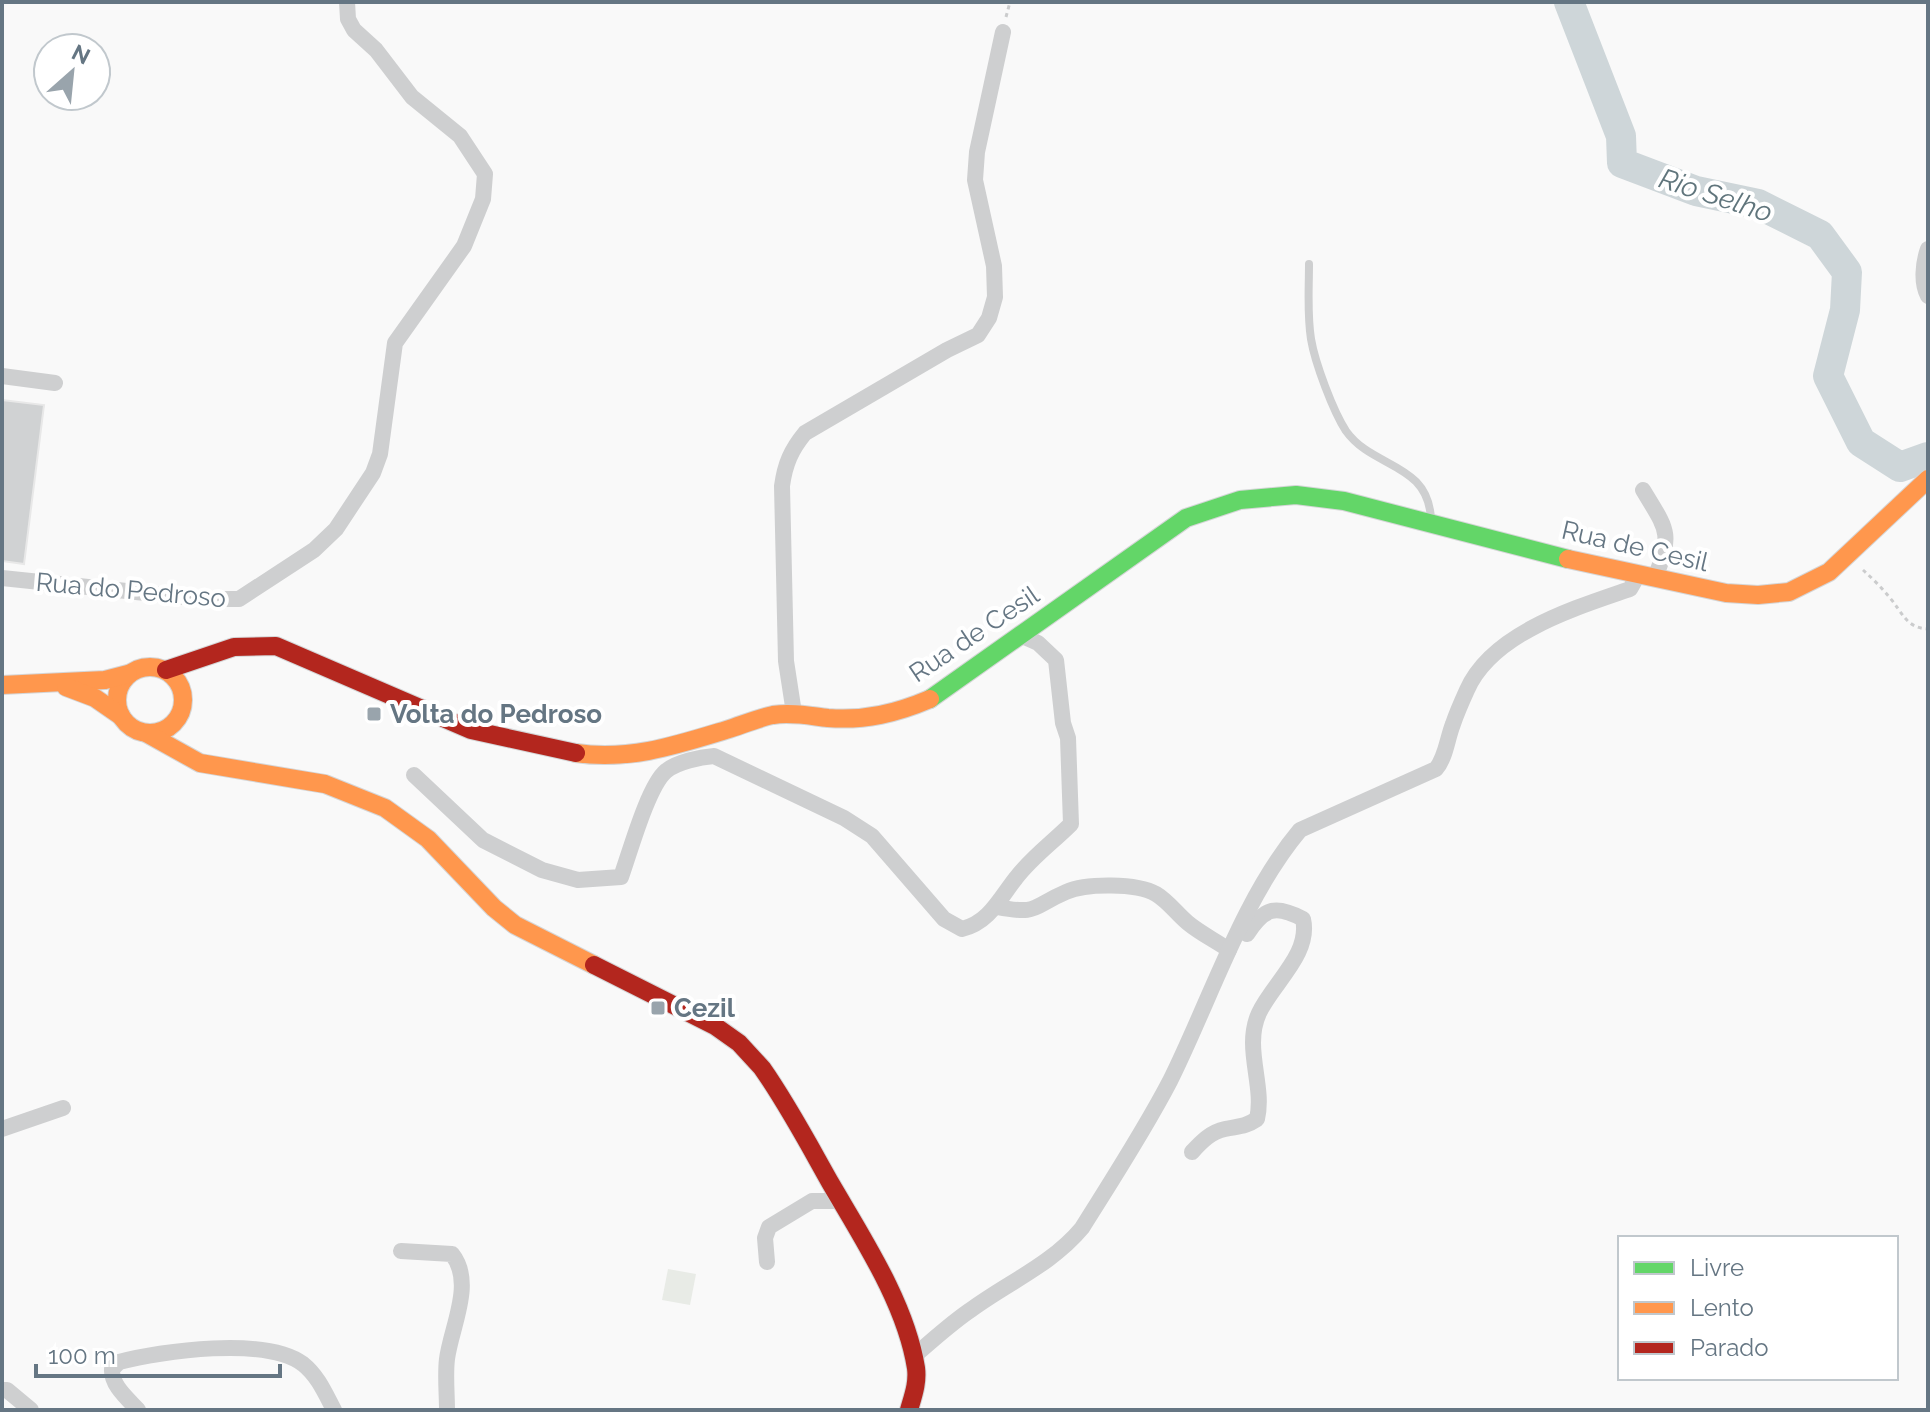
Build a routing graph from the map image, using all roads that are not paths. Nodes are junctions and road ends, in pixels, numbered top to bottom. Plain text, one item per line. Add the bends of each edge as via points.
1 (347, 2) edge
2 (1003, 32) dead end
3 (1928, 249) edge
4 (1309, 264) dead end
5 (1928, 296) edge
6 (2, 376) edge
7 (55, 383) dead end
8 (1928, 479) edge
9 (1643, 490) dead end
10 (1431, 523) junction
11 (1646, 577) junction
12 (2, 578) edge
13 (1020, 635) junction
14 (232, 647) junction
15 (166, 670) junction
16 (128, 674) junction
17 (49, 684) junction
18 (2, 685) edge
19 (182, 710) junction
20 (794, 713) junction
21 (121, 716) junction
22 (146, 733) junction
23 (711, 734) junction
24 (714, 756) junction
25 (217, 767) junction
26 (414, 775) dead end
27 (997, 907) junction
28 (1229, 950) junction
29 (63, 1108) dead end
30 (2, 1129) edge
31 (1192, 1152) dead end
32 (841, 1201) junction
33 (401, 1251) dead end
34 (767, 1262) dead end
35 (914, 1356) junction
36 (2, 1390) edge
37 (31, 1410) edge
38 (138, 1410) edge
39 (334, 1410) edge
40 (447, 1410) edge
41 (909, 1410) edge

1 - 12 street, Rua do Pedroso via 354,30 412,97 460,136 485,174 483,199 464,246 395,343 373,473 336,529 314,550 239,599
2 - 20 street via 975,180 994,266 989,318 978,335 805,433 784,467 786,661
3 - 5 street
4 - 10 lane via 1311,341 1334,409 1362,449 1420,484
6 - 7 street
8 - 11 main road, Rua de Cesil via 1829,573 1788,592 1732,594
9 - 11 street via 1666,529 1665,554
10 - 11 main road, Rua de Cesil
10 - 13 main road, Rua de Cesil via 1309,496 1273,494 1229,501 1186,518
11 - 28 street via 1630,589 1571,609 1491,655 1469,685 1436,769 1300,830
13 - 20 main road, Rua de Cesil via 930,699 896,713 830,718
13 - 27 street via 1056,660 1068,738 1071,824 1017,877
14 - 15 main road, Rua de Cesil
14 - 19 main road via 194,684
14 - 23 main road, Rua de Cesil via 276,646 471,730 555,750 601,757 637,754
15 - 16 main road via 147,666
15 - 19 main road via 180,685
16 - 17 main road
16 - 21 main road via 118,689
17 - 18 main road
17 - 21 main road via 83,691
19 - 22 main road via 166,729
19 - 25 main road via 190,741
20 - 23 main road, Rua de Cesil
21 - 22 main road
22 - 25 main road
23 - 24 street
24 - 26 street via 667,770 655,785 621,877 578,880 542,870 483,840
24 - 27 street via 872,836 944,919 962,929
25 - 32 main road via 325,784 385,808 428,839 515,925 727,1033 776,1088
27 - 28 street via 1033,910 1080,888 1143,888
28 - 31 street via 1237,949 1257,918 1271,910 1303,919 1301,946 1259,1013 1253,1035 1257,1119 1245,1128 1205,1137
28 - 35 street via 1169,1082 1082,1228 1051,1259 970,1310
29 - 30 street
32 - 34 street via 812,1201 769,1227
32 - 35 main road via 888,1288
33 - 40 street via 452,1254 459,1264 460,1312 447,1357
35 - 41 main road via 916,1384
36 - 37 street
38 - 39 street via 117,1386 112,1369 119,1362 151,1354 197,1349 287,1356 320,1381

